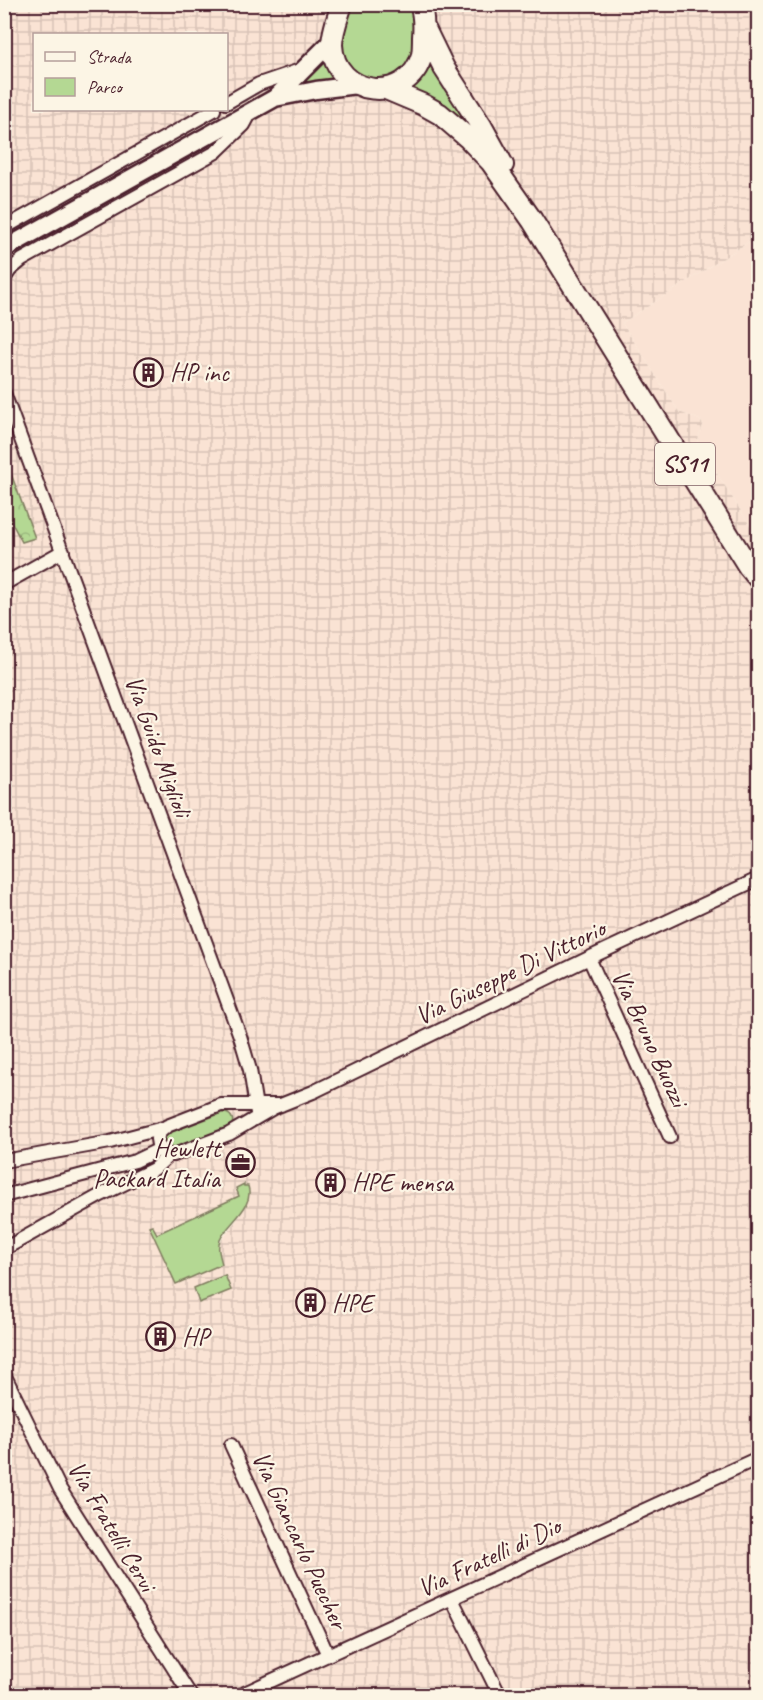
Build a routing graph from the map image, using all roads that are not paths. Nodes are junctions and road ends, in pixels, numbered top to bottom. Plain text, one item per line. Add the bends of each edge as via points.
1 (342, 4) edge
2 (424, 14) edge
3 (332, 42) junction
4 (304, 69) junction
5 (357, 85) junction
6 (386, 89) junction
7 (275, 98) junction
8 (228, 101) edge
9 (253, 110) junction
10 (212, 111) edge
11 (532, 220) junction
12 (4, 228) edge
13 (4, 249) edge
14 (4, 279) edge
15 (4, 393) edge
16 (63, 551) junction
17 (753, 572) edge
18 (4, 584) edge
19 (759, 590) edge
20 (759, 879) edge
21 (589, 958) junction
22 (225, 1105) junction
23 (257, 1111) junction
24 (163, 1128) junction
25 (234, 1132) junction
26 (670, 1137) dead end
27 (110, 1142) junction
28 (162, 1149) junction
29 (4, 1161) edge
30 (4, 1196) edge
31 (4, 1249) edge
32 (4, 1374) edge
33 (231, 1445) dead end
34 (759, 1458) edge
35 (452, 1599) junction
36 (328, 1655) junction
37 (191, 1695) edge
38 (238, 1695) edge
39 (500, 1695) edge

1 - 3 main road
2 - 6 main road, SS11 via 423,51 417,66 404,81
2 - 11 main road, SS11 via 444,68 482,127
3 - 4 main road
3 - 5 main road via 339,67
4 - 7 main road
4 - 8 street via 259,84
5 - 6 main road, SS11
5 - 7 main road
6 - 11 main road, SS11 via 433,110 461,132 491,162
7 - 9 main road
9 - 13 main road
9 - 14 street via 216,152 22,260
10 - 12 street
11 - 17 main road, SS11
15 - 16 street, Via Guido Miglioli
16 - 18 street
16 - 23 street, Via Guido Miglioli via 240,1036
17 - 19 main road, SS11
20 - 21 street, Via Giuseppe Di Vittorio
21 - 23 street, Via Giuseppe Di Vittorio via 313,1092
21 - 26 street, Via Bruno Buozzi
22 - 23 street, Via Giuseppe Di Vittorio
22 - 24 street, Via Giuseppe Di Vittorio
22 - 25 street via 238,1116
23 - 25 street, Via Giuseppe Di Vittorio
24 - 27 street, Via Giuseppe Di Vittorio
24 - 28 street via 158,1135
25 - 28 street, Via Giuseppe Di Vittorio via 177,1155
27 - 28 street
27 - 29 street
28 - 30 street via 135,1161
28 - 31 street via 154,1169
32 - 37 street, Via Fratelli Cervi via 60,1489
33 - 36 street, Via Giancarlo Puecher
34 - 35 street, Via Fratelli di Dio
35 - 36 street, Via Fratelli di Dio
35 - 39 street
36 - 38 street, Via Fratelli di Dio

